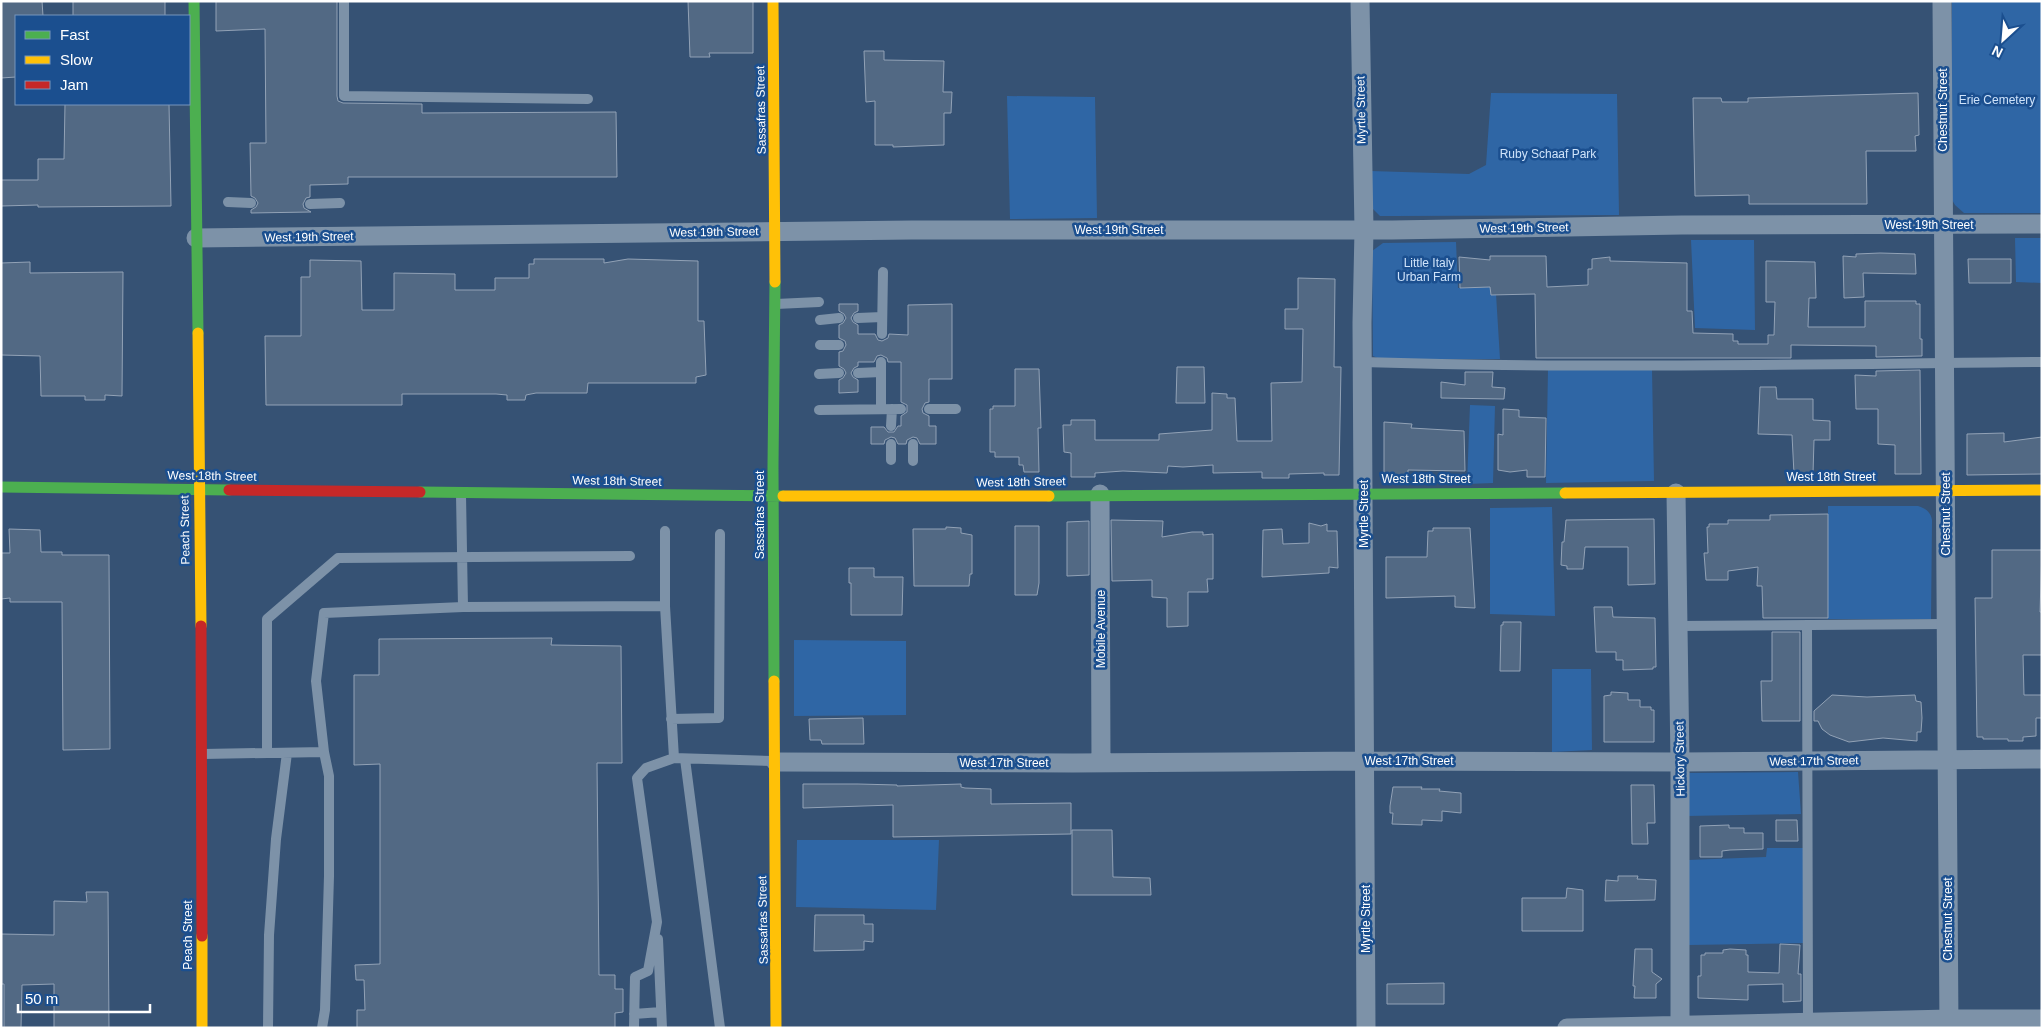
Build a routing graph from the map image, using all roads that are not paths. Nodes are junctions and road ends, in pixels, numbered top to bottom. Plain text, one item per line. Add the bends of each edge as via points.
1 (194, 1) edge
2 (344, 1) edge
3 (773, 1) edge
4 (1360, 1) edge
5 (1942, 1) edge
6 (588, 99) dead end
7 (228, 202) dead end
8 (251, 202) dead end
9 (340, 203) dead end
10 (310, 204) dead end
11 (2042, 224) edge
12 (1944, 225) junction
13 (1364, 230) junction
14 (776, 231) junction
15 (196, 238) junction
16 (883, 272) dead end
17 (820, 302) dead end
18 (775, 304) junction
19 (882, 317) junction
20 (839, 318) dead end
21 (858, 318) dead end
22 (820, 320) dead end
23 (882, 334) dead end
24 (820, 345) dead end
25 (839, 345) dead end
26 (1362, 362) junction
27 (2042, 362) edge
28 (1944, 363) junction
29 (839, 373) dead end
30 (858, 373) dead end
31 (819, 374) dead end
32 (880, 409) junction
33 (929, 409) dead end
34 (819, 410) dead end
35 (956, 410) dead end
36 (891, 426) dead end
37 (891, 444) dead end
38 (913, 444) dead end
39 (891, 460) dead end
40 (913, 461) dead end
41 (1, 487) edge
42 (199, 490) junction
43 (2042, 490) edge
44 (1946, 491) junction
45 (1364, 493) junction
46 (1676, 493) junction
47 (461, 494) junction
48 (1100, 494) junction
49 (774, 496) junction
50 (665, 531) dead end
51 (720, 534) dead end
52 (630, 556) dead end
53 (463, 557) junction
54 (664, 606) junction
55 (462, 608) junction
56 (1946, 624) junction
57 (1807, 625) junction
58 (1678, 626) junction
59 (672, 719) junction
60 (287, 752) junction
61 (324, 752) junction
62 (267, 753) junction
63 (202, 754) junction
64 (674, 758) junction
65 (685, 759) junction
66 (2042, 759) edge
67 (1947, 760) junction
68 (1365, 761) junction
69 (1808, 761) junction
70 (776, 762) junction
71 (1680, 762) junction
72 (1101, 763) junction
73 (657, 922) junction
74 (661, 1012) junction
75 (634, 1014) junction
76 (2042, 1018) edge
77 (1808, 1022) junction
78 (1949, 1023) edge
79 (1680, 1026) junction
80 (202, 1028) edge
81 (268, 1028) edge
82 (322, 1028) edge
83 (634, 1028) edge
84 (662, 1028) edge
85 (720, 1028) edge
86 (776, 1028) edge
87 (1366, 1028) edge
88 (1567, 1028) edge

1 - 15 main road, Peach Street
2 - 6 lane via 344,96
3 - 14 main road, Sassafras Street
4 - 13 street, Myrtle Street
5 - 12 street, Chestnut Street
7 - 8 lane
9 - 10 lane
11 - 12 street, West 19th Street
12 - 13 street, West 19th Street
12 - 28 street, Chestnut Street
13 - 14 street, West 19th Street
13 - 26 street, Myrtle Street
14 - 15 street, West 19th Street
14 - 18 main road, Sassafras Street
15 - 42 main road, Peach Street
16 - 19 lane
17 - 18 lane
18 - 49 main road, Sassafras Street
19 - 21 lane
19 - 23 lane
20 - 22 lane
24 - 25 lane
26 - 28 lane via 1701,366
26 - 45 street, Myrtle Street
27 - 28 lane
28 - 44 street, Chestnut Street
29 - 31 lane
30 - 32 lane via 881,367
32 - 34 lane
32 - 36 lane via 896,409
33 - 35 lane
37 - 39 lane
38 - 40 lane
41 - 42 main road, West 18th Street
42 - 47 main road, West 18th Street
42 - 63 main road, Peach Street
43 - 44 main road, West 18th Street
44 - 46 main road, West 18th Street
44 - 56 street, Chestnut Street
45 - 46 main road, West 18th Street
45 - 48 main road, West 18th Street
45 - 68 street, Myrtle Street
46 - 58 street, Hickory Street
47 - 49 main road, West 18th Street
47 - 53 lane
48 - 49 main road, West 18th Street
48 - 72 street, Mobile Avenue
49 - 70 main road, Sassafras Street
50 - 54 lane
51 - 59 lane via 718,718
52 - 53 lane
53 - 55 lane
53 - 62 lane via 338,558 267,619
54 - 55 lane
54 - 59 lane
55 - 61 lane via 324,613 316,681
56 - 57 lane
56 - 67 street, Chestnut Street
57 - 58 lane
57 - 69 lane
58 - 71 street, Hickory Street
59 - 64 lane
60 - 61 lane
60 - 62 lane
60 - 81 lane via 271,906
61 - 82 lane via 329,776 329,876
62 - 63 lane
63 - 80 main road, Peach Street
64 - 65 lane
64 - 73 lane via 646,768 637,778
65 - 70 lane
65 - 85 lane
66 - 67 street, West 17th Street
67 - 69 street, West 17th Street
67 - 78 street, Chestnut Street
68 - 71 street, West 17th Street
68 - 72 street, West 17th Street
68 - 87 street, Myrtle Street
69 - 71 street, West 17th Street
69 - 77 lane
70 - 72 street, West 17th Street
70 - 86 main road, Sassafras Street
71 - 79 street, Hickory Street
73 - 74 lane
73 - 75 lane via 648,971 634,977
74 - 75 lane
74 - 84 lane
75 - 83 lane
76 - 78 street
77 - 78 street
77 - 79 street
79 - 88 street

